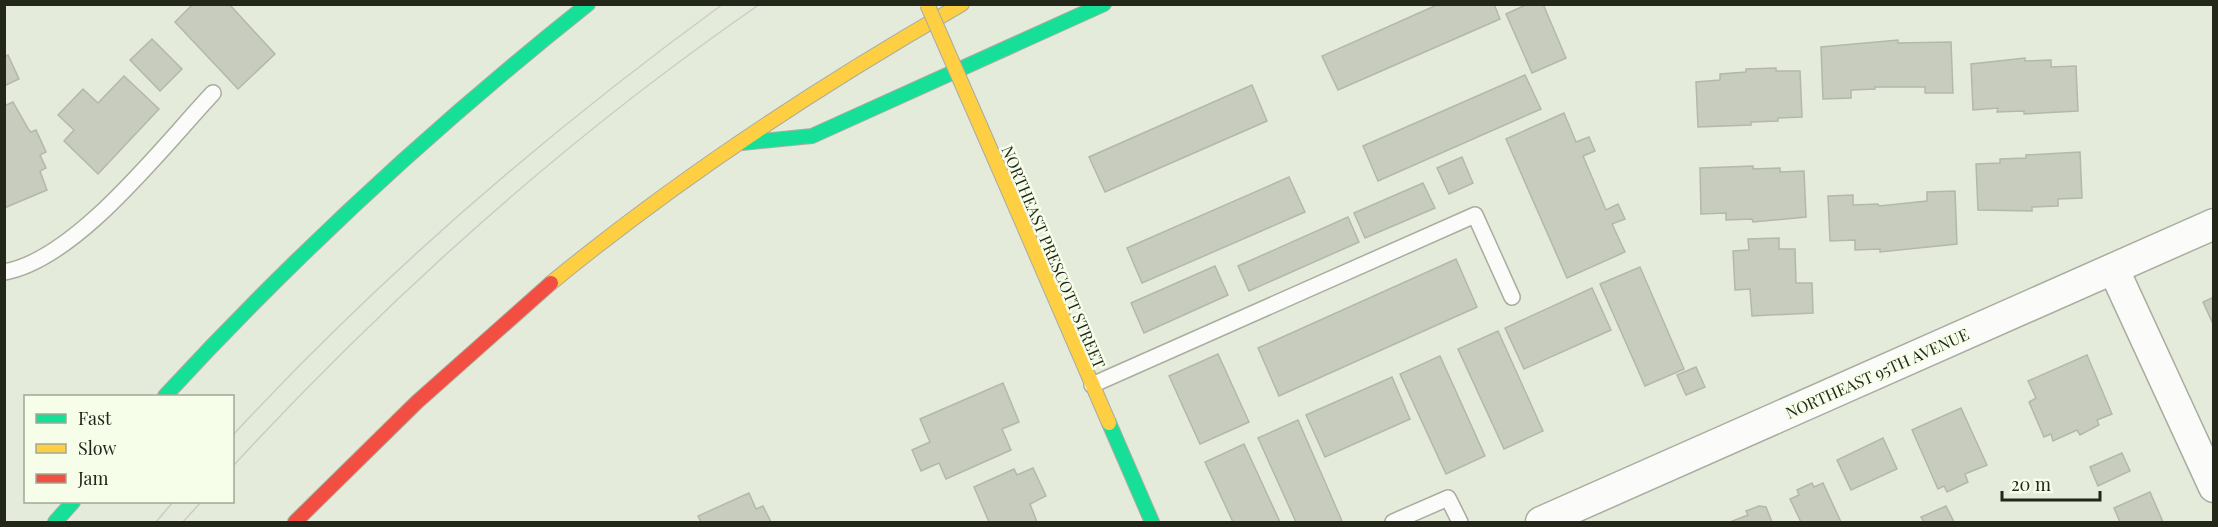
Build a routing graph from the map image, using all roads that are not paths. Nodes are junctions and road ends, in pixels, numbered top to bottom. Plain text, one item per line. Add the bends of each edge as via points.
1 (588, 4) edge
2 (927, 4) edge
3 (962, 4) edge
4 (1104, 4) edge
5 (213, 93) dead end
6 (734, 144) junction
7 (2214, 224) edge
8 (2114, 270) junction
9 (4, 272) edge
10 (1512, 297) dead end
11 (1092, 385) junction
12 (166, 395) edge
13 (2214, 487) edge
14 (71, 503) edge
15 (55, 522) edge
16 (295, 522) edge
17 (1152, 522) edge
18 (1393, 522) edge
19 (1460, 522) edge
20 (1541, 522) edge

1 - 12 main road via 357,201 272,283
2 - 11 main road, NORTHEAST PRESCOTT STREET, bridge
3 - 6 main road via 886,47
4 - 6 main road via 812,136
5 - 9 lane via 91,224 60,248 19,269
6 - 16 main road via 635,215 462,360 368,447
7 - 8 street, NORTHEAST 95TH AVENUE
8 - 13 street
8 - 20 street, NORTHEAST 95TH AVENUE
10 - 11 lane via 1475,214
11 - 17 main road, NORTHEAST PRESCOTT STREET
14 - 15 main road
18 - 19 lane via 1448,498

